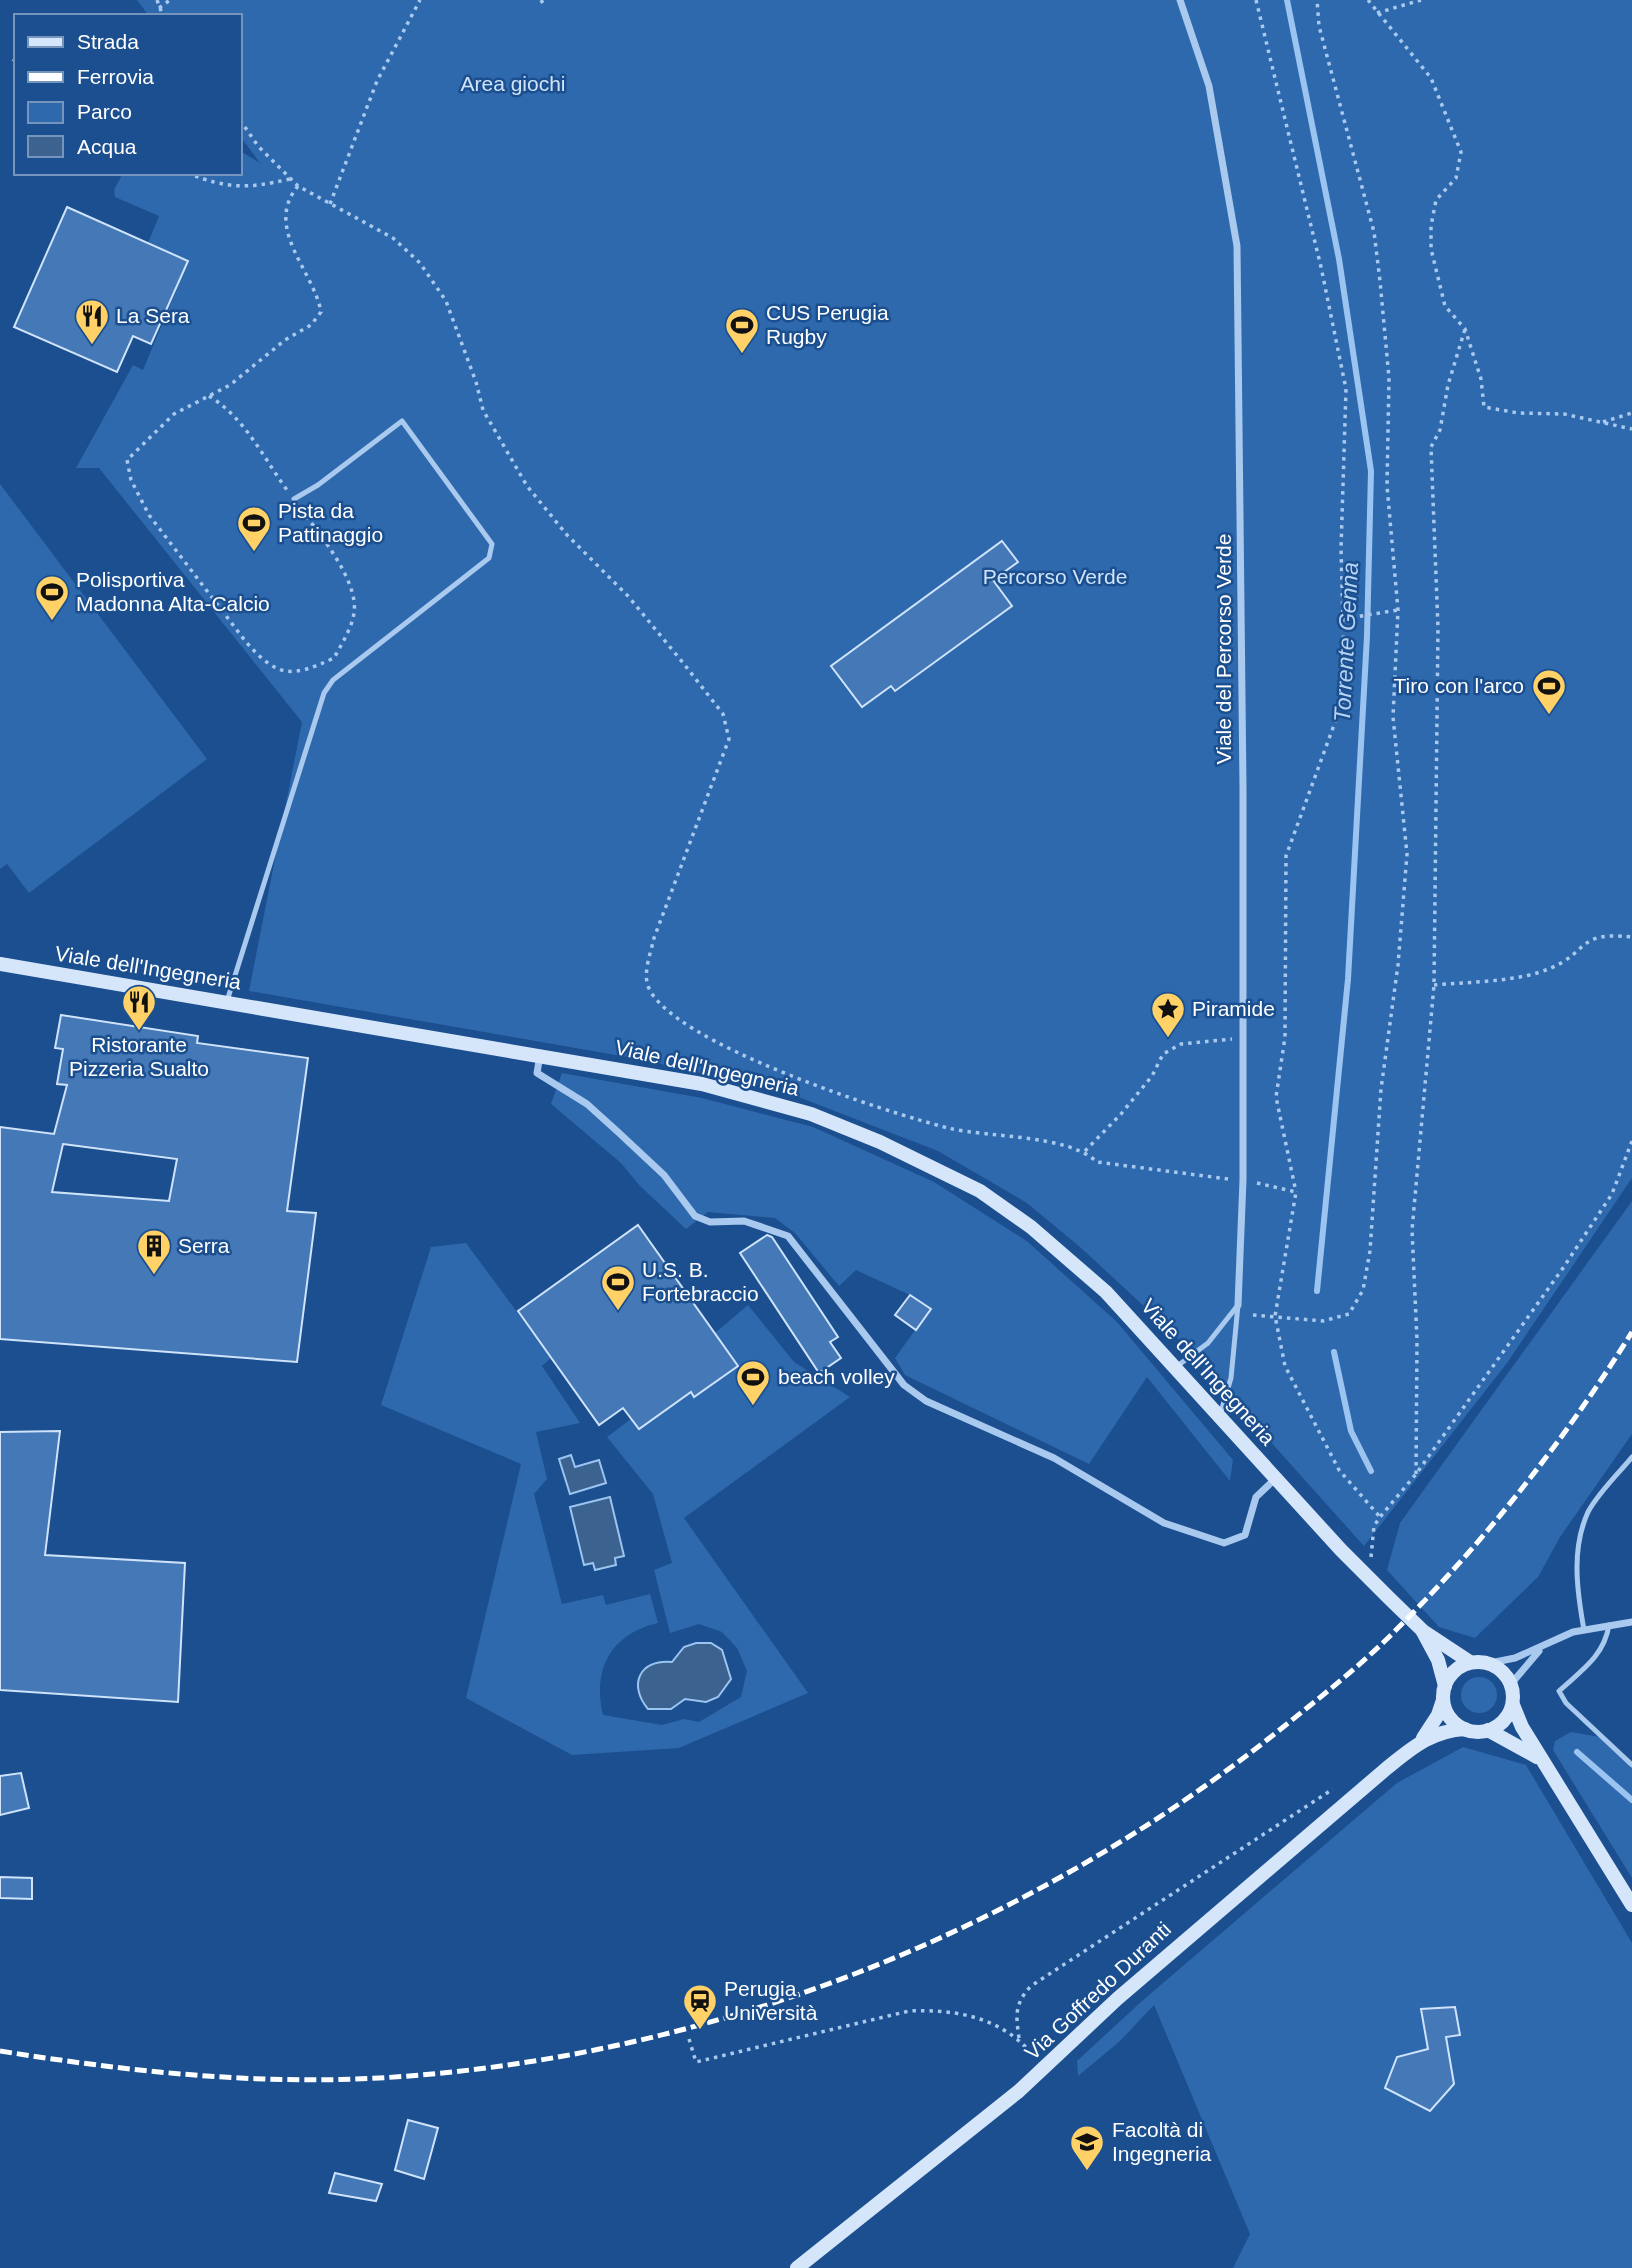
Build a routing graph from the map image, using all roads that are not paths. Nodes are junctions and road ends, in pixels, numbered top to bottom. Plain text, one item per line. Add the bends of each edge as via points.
1 (1180, 0) edge
2 (294, 499) road end
3 (0, 964) edge
4 (227, 1002) junction
5 (540, 1054) junction
6 (1238, 1305) junction
7 (1176, 1367) junction
8 (1220, 1415) junction
9 (1632, 1457) edge
10 (1276, 1478) junction
11 (1632, 1622) edge
12 (1609, 1625) junction
13 (1423, 1630) junction
14 (1584, 1630) junction
15 (1542, 1648) junction
16 (1470, 1662) junction
17 (1490, 1663) junction
18 (1511, 1684) junction
19 (1444, 1693) junction
20 (1513, 1705) junction
21 (1465, 1729) junction
22 (1489, 1730) junction
23 (1422, 1740) junction
24 (1542, 1760) junction
25 (1632, 1765) edge
26 (1632, 1905) edge
27 (797, 2268) edge

1 - 6 street, Viale del Percorso Verde via 1209,86 1237,246 1243,788
2 - 4 lane via 402,421 492,544 489,558 333,680 324,693
3 - 4 street, Viale dell'Ingegneria
4 - 5 street, Viale dell'Ingegneria
5 - 7 street, Viale dell'Ingegneria via 759,1097 928,1164 980,1191 1031,1227 1106,1292
5 - 10 street via 537,1073 561,1085 618,1132 664,1175 695,1216 710,1222 744,1221 788,1236 904,1385 926,1401 1054,1458 1164,1524 1224,1543 1245,1535 1256,1497
6 - 7 lane via 1208,1343
6 - 8 lane, Viale del Percorso Verde via 1231,1378
7 - 8 street, Viale dell'Ingegneria
8 - 10 street, Viale dell'Ingegneria
9 - 14 lane via 1589,1511 1577,1547
10 - 13 street, Viale dell'Ingegneria
11 - 12 street
12 - 14 street
12 - 25 lane via 1600,1653 1559,1691
13 - 16 street, Viale dell'Ingegneria
13 - 19 street, Viale dell'Ingegneria via 1438,1660
14 - 15 street
15 - 17 street
15 - 18 street
16 - 17 street
16 - 19 street via 1455,1671
17 - 18 street
18 - 20 street
19 - 21 street via 1450,1717
19 - 23 street, Via Goffredo Duranti via 1438,1715
20 - 22 street via 1504,1721
20 - 24 street
21 - 22 street
21 - 23 street, Via Goffredo Duranti via 1446,1730
22 - 24 street
23 - 27 street, Via Goffredo Duranti via 1187,1937 1045,2070
24 - 26 street

